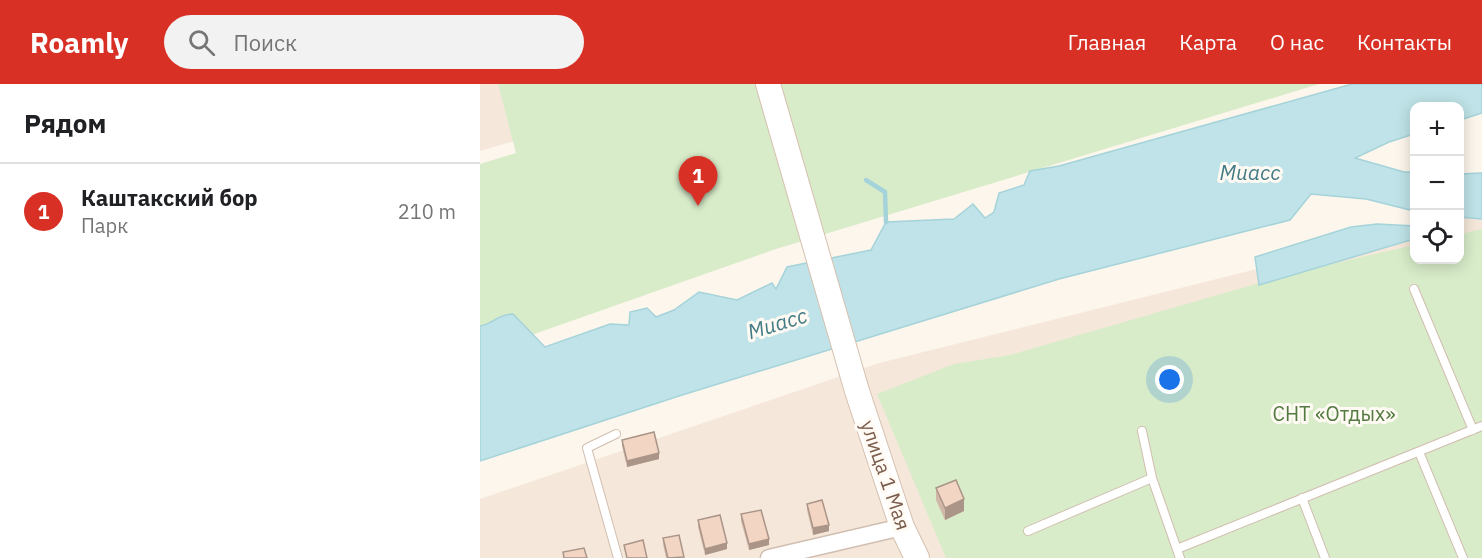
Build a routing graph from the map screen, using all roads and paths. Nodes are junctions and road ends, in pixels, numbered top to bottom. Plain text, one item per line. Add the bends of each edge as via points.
1 (768, 84) edge
2 (1414, 289) dead end
3 (1478, 428) edge
4 (1142, 431) dead end
5 (616, 434) dead end
6 (1419, 452) junction
7 (1152, 478) junction
8 (1302, 498) junction
9 (902, 527) junction
10 (1028, 531) dead end
11 (1178, 554) edge
12 (618, 558) edge
13 (769, 558) edge
14 (917, 558) edge
15 (1325, 558) edge
16 (1463, 558) edge

1 - 9 main road, улица 1 Мая via 857,391
2 - 3 lane
3 - 6 lane
4 - 7 lane
5 - 12 lane via 587,448
6 - 8 lane
6 - 16 lane
7 - 10 lane
7 - 11 lane
8 - 11 lane
8 - 15 lane
9 - 13 street
9 - 14 main road, улица 1 Мая

